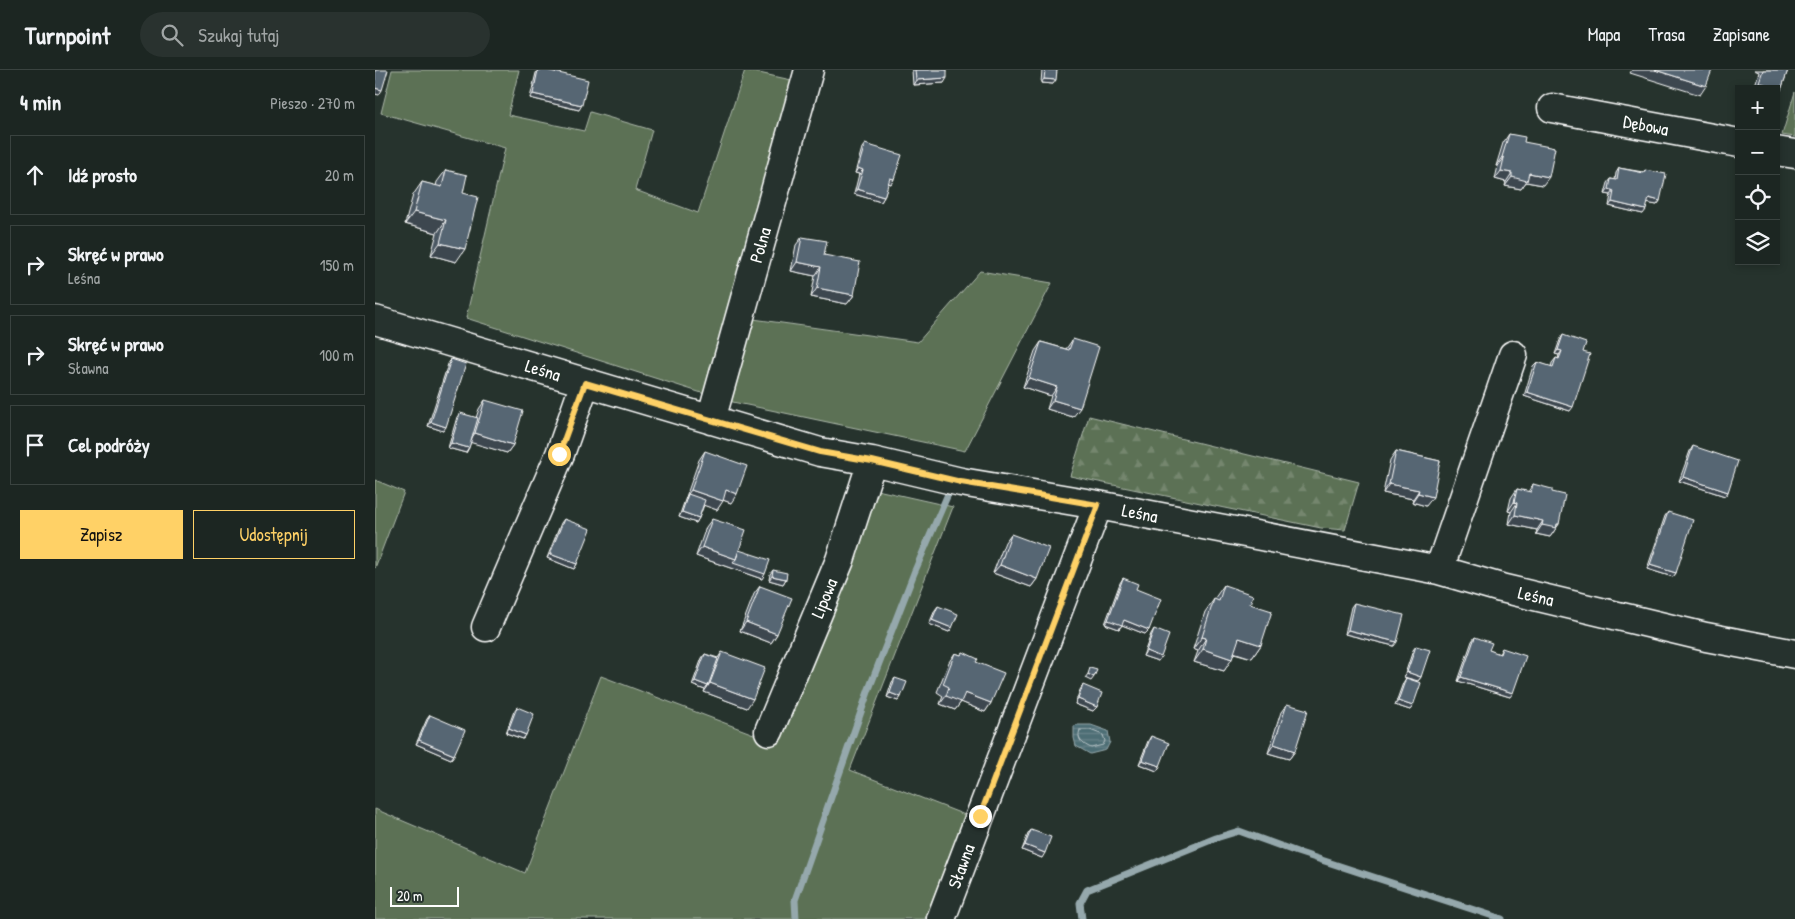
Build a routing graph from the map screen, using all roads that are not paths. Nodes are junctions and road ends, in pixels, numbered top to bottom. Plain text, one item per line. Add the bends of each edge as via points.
1 (809, 70) edge
2 (1552, 108) dead end
3 (1735, 143) edge
4 (1780, 152) edge
5 (1795, 154) edge
6 (375, 320) edge
7 (1513, 355) dead end
8 (585, 383) junction
9 (711, 420) junction
10 (872, 461) junction
11 (1098, 505) junction
12 (1439, 570) junction
13 (486, 627) dead end
14 (1795, 654) edge
15 (769, 732) dead end
16 (941, 919) edge

1 - 9 street, Polna
2 - 3 street, Dębowa
4 - 5 street
6 - 8 street, Leśna
7 - 12 street
8 - 9 street, Leśna
8 - 13 street via 559,454
9 - 10 street, Leśna via 820,452
10 - 11 street, Leśna via 961,482
10 - 15 street, Lipowa via 839,560
11 - 12 street, Leśna
11 - 16 street, Sławna
12 - 14 street, Leśna via 1501,588

